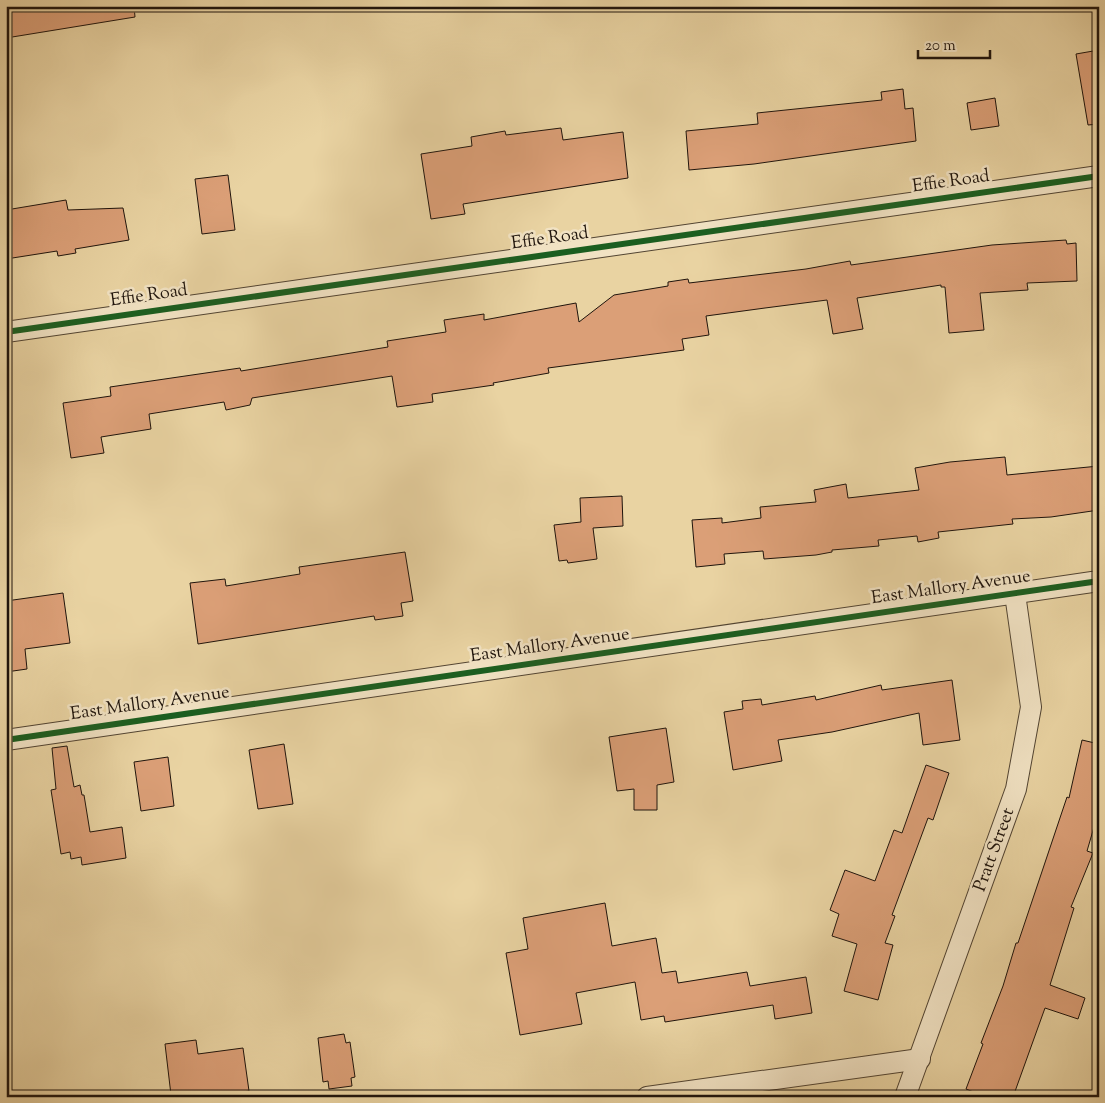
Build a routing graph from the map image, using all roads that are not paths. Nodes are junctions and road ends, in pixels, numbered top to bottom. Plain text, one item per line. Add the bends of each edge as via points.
1 (1099, 176) edge
2 (6, 332) edge
3 (1099, 581) edge
4 (1015, 594) junction
5 (6, 740) edge
6 (920, 1059) junction
7 (647, 1097) edge
8 (905, 1097) edge

1 - 2 street, Effie Road
3 - 4 street, East Mallory Avenue
4 - 5 street, East Mallory Avenue
4 - 6 street, Pratt Street via 1031,707 1016,789
6 - 7 street
6 - 8 street, Pratt Street

